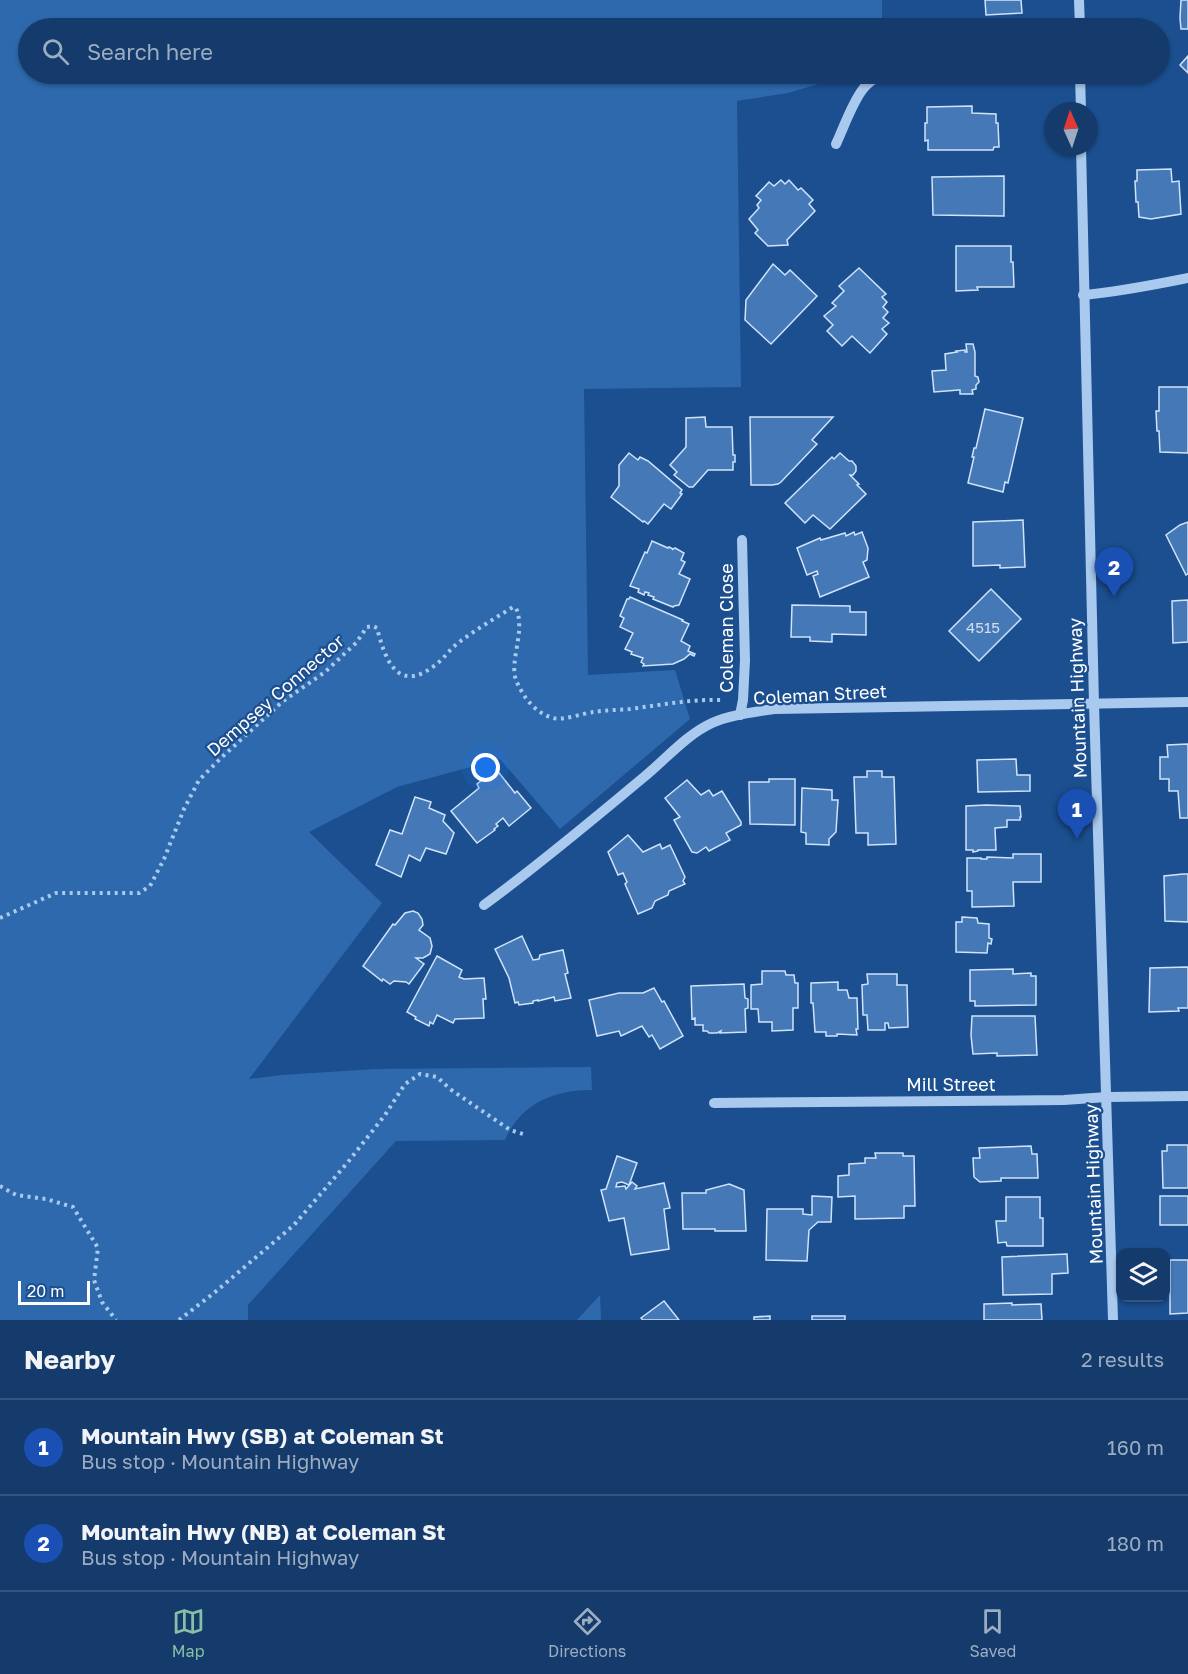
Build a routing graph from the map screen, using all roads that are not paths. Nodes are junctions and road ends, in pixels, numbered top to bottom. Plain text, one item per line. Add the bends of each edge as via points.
1 (1079, 0) edge
2 (1080, 18) edge
3 (868, 84) edge
4 (1080, 84) edge
5 (1081, 102) edge
6 (836, 144) dead end
7 (1081, 156) edge
8 (1188, 278) edge
9 (1083, 295) junction
10 (742, 540) dead end
11 (1188, 702) edge
12 (1094, 704) junction
13 (740, 715) junction
14 (483, 905) dead end
15 (1188, 1096) edge
16 (1107, 1097) junction
17 (714, 1103) dead end
18 (1113, 1320) edge

1 - 2 street
3 - 6 street via 853,104
4 - 5 street
7 - 9 street, Mountain Highway
8 - 9 street
9 - 12 street, Mountain Highway
10 - 13 street, Coleman Close via 745,660
11 - 12 street, Coleman Street
12 - 13 street, Coleman Street via 774,709
12 - 16 street, Mountain Highway
13 - 14 street, Coleman Street via 712,723 689,738 529,872
15 - 16 street, Mill Street
16 - 17 street, Mill Street
16 - 18 street, Mountain Highway

